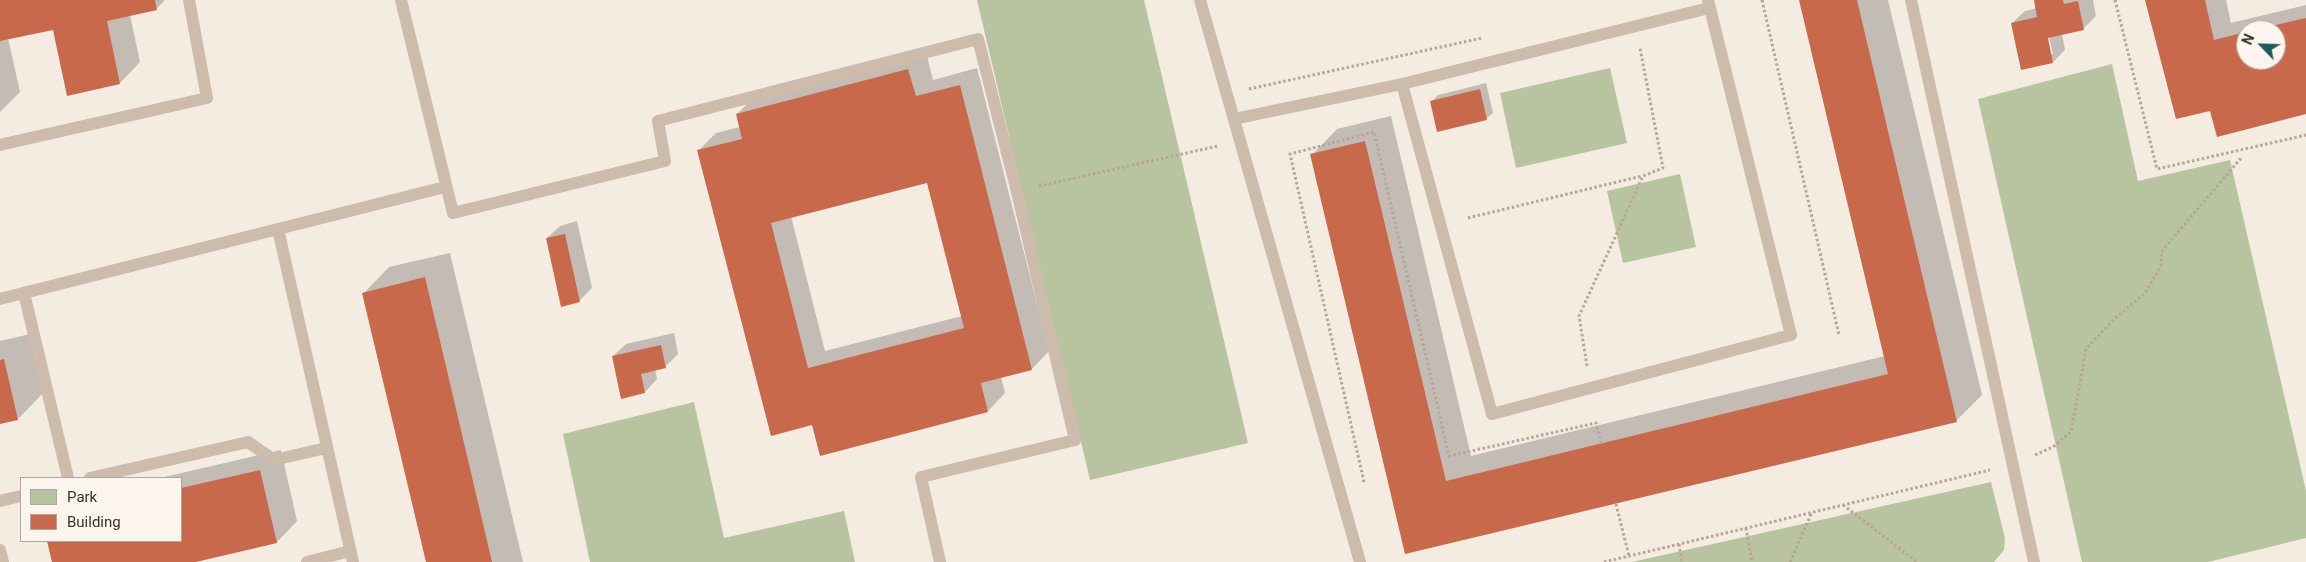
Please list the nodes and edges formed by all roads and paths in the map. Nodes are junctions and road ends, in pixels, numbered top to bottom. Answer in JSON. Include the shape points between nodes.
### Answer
{"nodes":[{"id":1,"x":189,"y":0,"type":"edge"},
{"id":2,"x":401,"y":0,"type":"edge"},
{"id":3,"x":1200,"y":0,"type":"edge"},
{"id":4,"x":1762,"y":0,"type":"edge"},
{"id":5,"x":1911,"y":0,"type":"edge"},
{"id":6,"x":2115,"y":0,"type":"edge"},
{"id":7,"x":1709,"y":4,"type":"edge"},
{"id":8,"x":1636,"y":25,"type":"junction"},
{"id":9,"x":1489,"y":36,"type":"dead end"},
{"id":10,"x":1402,"y":84,"type":"junction"},
{"id":11,"x":1240,"y":91,"type":"dead end"},
{"id":12,"x":1234,"y":119,"type":"junction"},
{"id":13,"x":2306,"y":135,"type":"edge"},
{"id":14,"x":1240,"y":141,"type":"junction"},
{"id":15,"x":0,"y":145,"type":"edge"},
{"id":16,"x":2242,"y":156,"type":"dead end"},
{"id":17,"x":1643,"y":176,"type":"junction"},
{"id":18,"x":445,"y":187,"type":"junction"},
{"id":19,"x":1017,"y":192,"type":"junction"},
{"id":20,"x":1468,"y":218,"type":"dead end"},
{"id":21,"x":278,"y":229,"type":"junction"},
{"id":22,"x":24,"y":293,"type":"junction"},
{"id":23,"x":0,"y":299,"type":"edge"},
{"id":24,"x":1839,"y":335,"type":"dead end"},
{"id":25,"x":1588,"y":372,"type":"dead end"},
{"id":26,"x":1600,"y":444,"type":"dead end"},
{"id":27,"x":326,"y":448,"type":"junction"},
{"id":28,"x":2032,"y":456,"type":"dead end"},
{"id":29,"x":1992,"y":470,"type":"dead end"},
{"id":30,"x":68,"y":477,"type":"edge"},
{"id":31,"x":94,"y":477,"type":"edge"},
{"id":32,"x":1364,"y":484,"type":"dead end"},
{"id":33,"x":20,"y":496,"type":"edge"},
{"id":34,"x":0,"y":502,"type":"edge"},
{"id":35,"x":1616,"y":504,"type":"dead end"},
{"id":36,"x":1843,"y":505,"type":"junction"},
{"id":37,"x":1812,"y":512,"type":"junction"},
{"id":38,"x":1746,"y":528,"type":"junction"},
{"id":39,"x":1679,"y":544,"type":"junction"},
{"id":40,"x":0,"y":550,"type":"edge"},
{"id":41,"x":352,"y":556,"type":"edge"},
{"id":42,"x":1629,"y":556,"type":"junction"},
{"id":43,"x":3,"y":562,"type":"edge"},
{"id":44,"x":307,"y":562,"type":"edge"},
{"id":45,"x":940,"y":562,"type":"edge"},
{"id":46,"x":1360,"y":562,"type":"edge"},
{"id":47,"x":1604,"y":562,"type":"edge"},
{"id":48,"x":1682,"y":562,"type":"edge"},
{"id":49,"x":1752,"y":562,"type":"edge"},
{"id":50,"x":1790,"y":562,"type":"edge"},
{"id":51,"x":1917,"y":562,"type":"edge"},
{"id":52,"x":2034,"y":562,"type":"edge"}],
"edges":[{"from":1,"to":15,"type":"lane","via":[[207,98]]},
{"from":2,"to":18,"type":"lane"},
{"from":3,"to":12,"type":"lane"},
{"from":4,"to":24,"type":"path"},
{"from":5,"to":52,"type":"lane"},
{"from":6,"to":13,"type":"path","via":[[2157,170]]},
{"from":7,"to":8,"type":"lane"},
{"from":7,"to":10,"type":"lane","via":[[1791,335],[1492,414]]},
{"from":8,"to":10,"type":"lane"},
{"from":8,"to":17,"type":"path","via":[[1663,168]]},
{"from":9,"to":11,"type":"path"},
{"from":10,"to":12,"type":"lane"},
{"from":12,"to":14,"type":"lane"},
{"from":14,"to":19,"type":"path"},
{"from":14,"to":46,"type":"lane"},
{"from":16,"to":28,"type":"path","via":[[2161,252],[2161,266],[2145,293],[2086,349],[2071,432],[2053,447]]},
{"from":17,"to":20,"type":"path"},
{"from":17,"to":25,"type":"path","via":[[1579,316]]},
{"from":18,"to":19,"type":"lane","via":[[454,213],[666,161],[658,121],[978,39]]},
{"from":18,"to":21,"type":"lane"},
{"from":19,"to":45,"type":"lane","via":[[1075,440],[921,477]]},
{"from":21,"to":22,"type":"lane"},
{"from":21,"to":27,"type":"lane"},
{"from":22,"to":23,"type":"lane"},
{"from":22,"to":30,"type":"lane"},
{"from":26,"to":32,"type":"path","via":[[1596,424],[1450,456],[1374,132],[1290,154]]},
{"from":27,"to":31,"type":"lane","via":[[274,460],[248,442]]},
{"from":27,"to":41,"type":"lane"},
{"from":29,"to":36,"type":"path"},
{"from":33,"to":34,"type":"lane"},
{"from":35,"to":42,"type":"path"},
{"from":36,"to":37,"type":"path"},
{"from":36,"to":51,"type":"path"},
{"from":37,"to":38,"type":"path"},
{"from":37,"to":50,"type":"path"},
{"from":38,"to":39,"type":"path"},
{"from":38,"to":49,"type":"path"},
{"from":39,"to":42,"type":"path"},
{"from":39,"to":48,"type":"path"},
{"from":40,"to":43,"type":"lane"},
{"from":41,"to":44,"type":"lane"},
{"from":42,"to":47,"type":"path"}]}
